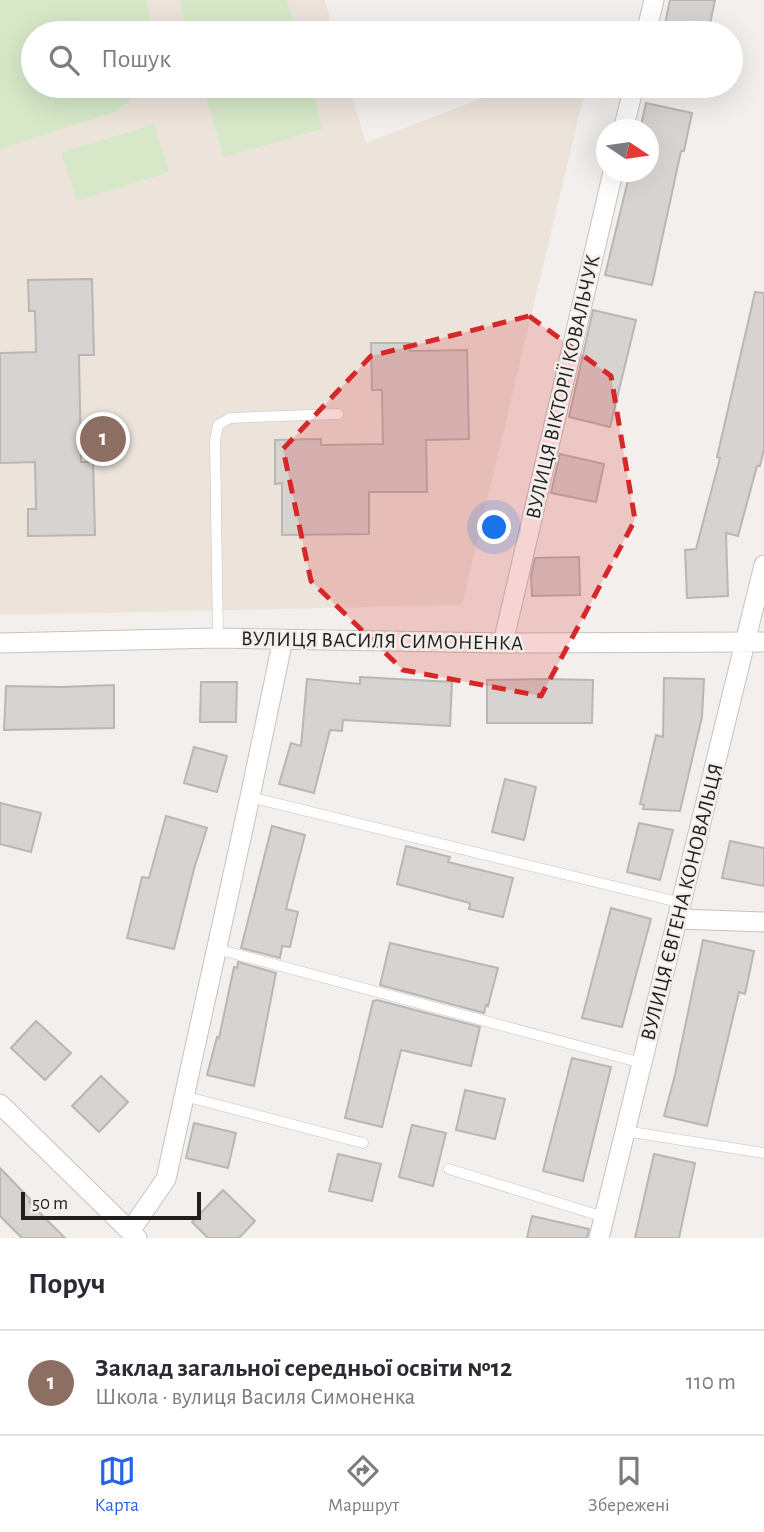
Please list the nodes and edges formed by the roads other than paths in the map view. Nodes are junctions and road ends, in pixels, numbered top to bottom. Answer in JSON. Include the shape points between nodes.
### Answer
{"nodes":[{"id":1,"x":654,"y":0,"type":"edge"},
{"id":2,"x":649,"y":21,"type":"edge"},
{"id":3,"x":631,"y":98,"type":"edge"},
{"id":4,"x":626,"y":119,"type":"edge"},
{"id":5,"x":612,"y":182,"type":"edge"},
{"id":6,"x":338,"y":414,"type":"dead end"},
{"id":7,"x":764,"y":565,"type":"edge"},
{"id":8,"x":218,"y":638,"type":"junction"},
{"id":9,"x":282,"y":639,"type":"junction"},
{"id":10,"x":0,"y":643,"type":"edge"},
{"id":11,"x":503,"y":643,"type":"junction"},
{"id":12,"x":755,"y":643,"type":"edge"},
{"id":13,"x":250,"y":797,"type":"junction"},
{"id":14,"x":680,"y":911,"type":"junction"},
{"id":15,"x":764,"y":922,"type":"edge"},
{"id":16,"x":217,"y":949,"type":"junction"},
{"id":17,"x":642,"y":1063,"type":"junction"},
{"id":18,"x":184,"y":1096,"type":"junction"},
{"id":19,"x":0,"y":1104,"type":"edge"},
{"id":20,"x":625,"y":1131,"type":"junction"},
{"id":21,"x":363,"y":1143,"type":"dead end"},
{"id":22,"x":764,"y":1153,"type":"edge"},
{"id":23,"x":449,"y":1169,"type":"dead end"},
{"id":24,"x":604,"y":1217,"type":"junction"},
{"id":25,"x":133,"y":1235,"type":"edge"},
{"id":26,"x":599,"y":1238,"type":"edge"}],
"edges":[{"from":1,"to":2,"type":"street"},
{"from":3,"to":4,"type":"street"},
{"from":5,"to":11,"type":"street","name":"ВУЛИЦЯ ВІКТОРІЇ КОВАЛЬЧУК"},
{"from":6,"to":8,"type":"lane","via":[[230,418],[218,425]]},
{"from":7,"to":12,"type":"street","name":"ВУЛИЦЯ ЄВГЕНА КОНОВАЛЬЦЯ"},
{"from":8,"to":9,"type":"street","name":"ВУЛИЦЯ ВАСИЛЯ СИМОНЕНКА"},
{"from":8,"to":10,"type":"street","name":"ВУЛИЦЯ ВАСИЛЯ СИМОНЕНКА"},
{"from":9,"to":11,"type":"street","name":"ВУЛИЦЯ ВАСИЛЯ СИМОНЕНКА"},
{"from":9,"to":13,"type":"street"},
{"from":11,"to":12,"type":"street","name":"ВУЛИЦЯ ВАСИЛЯ СИМОНЕНКА"},
{"from":12,"to":14,"type":"street","name":"ВУЛИЦЯ ЄВГЕНА КОНОВАЛЬЦЯ"},
{"from":13,"to":14,"type":"lane"},
{"from":13,"to":16,"type":"street"},
{"from":14,"to":15,"type":"street"},
{"from":14,"to":17,"type":"street","name":"ВУЛИЦЯ ЄВГЕНА КОНОВАЛЬЦЯ"},
{"from":16,"to":17,"type":"lane"},
{"from":16,"to":18,"type":"street"},
{"from":17,"to":20,"type":"street","name":"ВУЛИЦЯ ЄВГЕНА КОНОВАЛЬЦЯ"},
{"from":18,"to":21,"type":"lane"},
{"from":18,"to":25,"type":"street","via":[[166,1179]]},
{"from":19,"to":25,"type":"street"},
{"from":20,"to":22,"type":"lane"},
{"from":20,"to":24,"type":"street","name":"ВУЛИЦЯ ЄВГЕНА КОНОВАЛЬЦЯ"},
{"from":23,"to":24,"type":"lane"},
{"from":24,"to":26,"type":"street","name":"ВУЛИЦЯ ЄВГЕНА КОНОВАЛЬЦЯ"}]}
